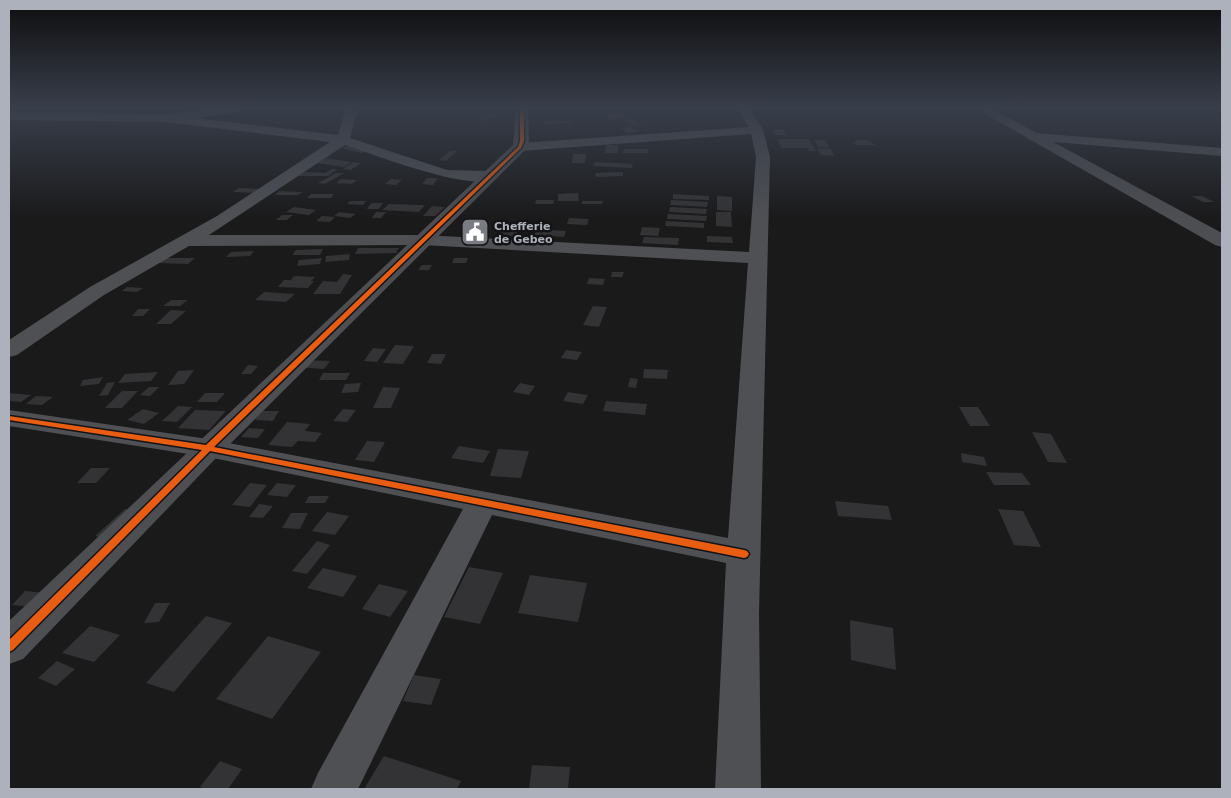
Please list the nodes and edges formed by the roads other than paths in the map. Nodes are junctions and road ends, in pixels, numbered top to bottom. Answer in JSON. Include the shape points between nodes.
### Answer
{"nodes":[{"id":1,"x":335,"y":145,"type":"edge"},
{"id":2,"x":359,"y":145,"type":"edge"},
{"id":3,"x":534,"y":145,"type":"edge"},
{"id":4,"x":759,"y":145,"type":"edge"},
{"id":5,"x":1049,"y":145,"type":"edge"},
{"id":6,"x":1137,"y":145,"type":"edge"},
{"id":7,"x":520,"y":147,"type":"joint"},
{"id":8,"x":1222,"y":152,"type":"edge"},
{"id":9,"x":489,"y":176,"type":"junction"},
{"id":10,"x":422,"y":240,"type":"junction"},
{"id":11,"x":188,"y":241,"type":"junction"},
{"id":12,"x":1222,"y":241,"type":"edge"},
{"id":13,"x":758,"y":258,"type":"junction"},
{"id":14,"x":9,"y":350,"type":"edge"},
{"id":15,"x":9,"y":418,"type":"edge"},
{"id":16,"x":208,"y":448,"type":"junction"},
{"id":17,"x":482,"y":502,"type":"junction"},
{"id":18,"x":744,"y":554,"type":"junction"},
{"id":19,"x":9,"y":647,"type":"edge"},
{"id":20,"x":334,"y":789,"type":"edge"},
{"id":21,"x":738,"y":789,"type":"edge"}],
"edges":[{"from":1,"to":11,"type":"street"},
{"from":2,"to":9,"type":"street","via":[[446,174]]},
{"from":3,"to":7,"type":"street"},
{"from":4,"to":13,"type":"street","via":[[763,157]]},
{"from":5,"to":12,"type":"street"},
{"from":6,"to":8,"type":"street"},
{"from":7,"to":9,"type":"street"},
{"from":9,"to":10,"type":"street"},
{"from":10,"to":11,"type":"street"},
{"from":10,"to":13,"type":"street"},
{"from":10,"to":16,"type":"street"},
{"from":11,"to":14,"type":"street","via":[[110,284]]},
{"from":13,"to":18,"type":"street"},
{"from":15,"to":16,"type":"street"},
{"from":16,"to":17,"type":"street"},
{"from":16,"to":19,"type":"street"},
{"from":17,"to":18,"type":"street"},
{"from":17,"to":20,"type":"street"},
{"from":18,"to":21,"type":"street"}]}
